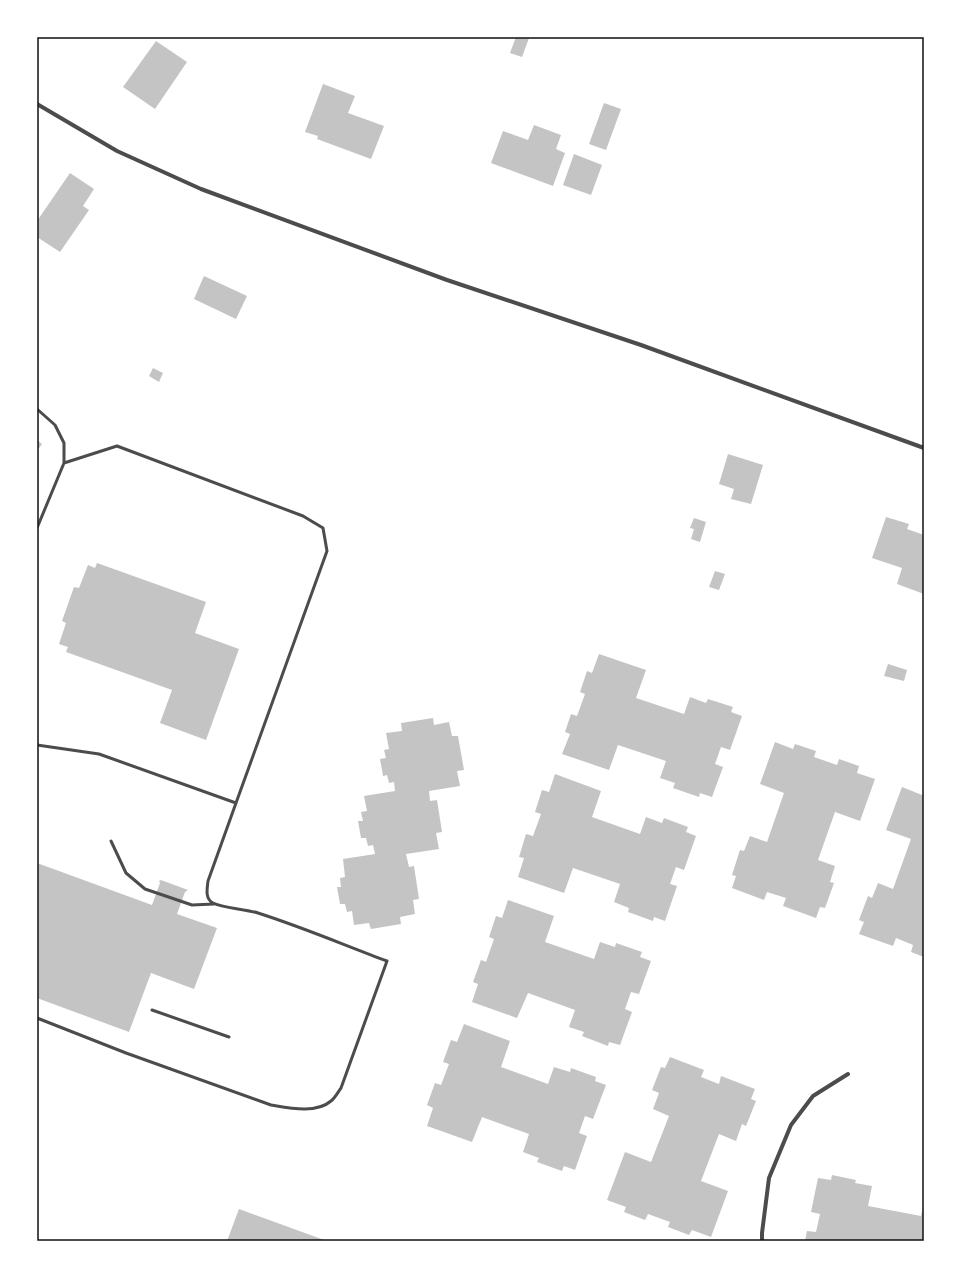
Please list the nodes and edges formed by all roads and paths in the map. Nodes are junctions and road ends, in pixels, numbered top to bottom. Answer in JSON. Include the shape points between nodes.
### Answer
{"nodes":[{"id":1,"x":37,"y":104,"type":"edge"},
{"id":2,"x":37,"y":409,"type":"edge"},
{"id":3,"x":924,"y":448,"type":"edge"},
{"id":4,"x":64,"y":463,"type":"junction"},
{"id":5,"x":37,"y":528,"type":"edge"},
{"id":6,"x":37,"y":745,"type":"edge"},
{"id":7,"x":236,"y":803,"type":"junction"},
{"id":8,"x":111,"y":841,"type":"dead end"},
{"id":9,"x":214,"y":904,"type":"junction"},
{"id":10,"x":152,"y":1010,"type":"dead end"},
{"id":11,"x":37,"y":1018,"type":"edge"},
{"id":12,"x":229,"y":1037,"type":"dead end"},
{"id":13,"x":848,"y":1074,"type":"dead end"},
{"id":14,"x":762,"y":1241,"type":"edge"}],
"edges":[{"from":1,"to":3,"type":"street","via":[[117,151],[201,188],[446,280],[641,345]]},
{"from":2,"to":4,"type":"lane","via":[[55,425],[64,443]]},
{"from":4,"to":5,"type":"lane"},
{"from":4,"to":7,"type":"lane","via":[[117,446],[303,516],[323,528],[327,551]]},
{"from":6,"to":7,"type":"lane","via":[[99,754]]},
{"from":7,"to":9,"type":"lane","via":[[208,881],[209,900]]},
{"from":8,"to":9,"type":"lane","via":[[126,874],[145,889],[192,905]]},
{"from":9,"to":11,"type":"lane","via":[[250,910],[387,961],[349,1068],[341,1088],[331,1101],[308,1109],[272,1105]]},
{"from":10,"to":12,"type":"lane"},
{"from":13,"to":14,"type":"street","via":[[813,1096],[791,1125],[769,1178]]}]}
